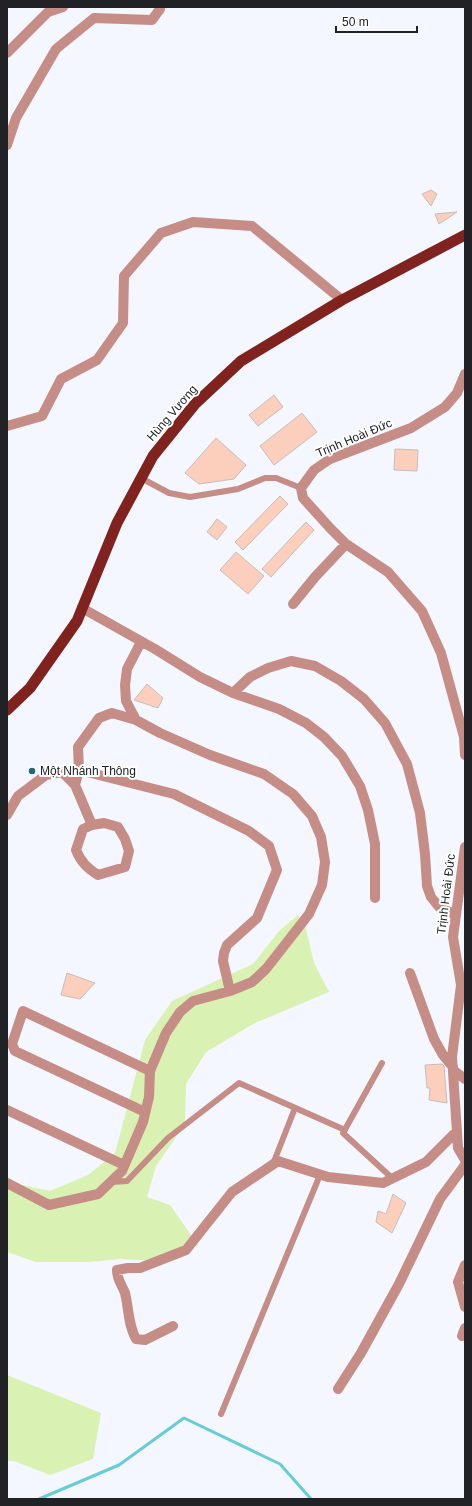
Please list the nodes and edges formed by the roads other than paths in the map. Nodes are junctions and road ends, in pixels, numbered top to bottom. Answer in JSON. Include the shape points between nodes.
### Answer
{"nodes":[{"id":1,"x":63,"y":7,"type":"edge"},
{"id":2,"x":159,"y":7,"type":"edge"},
{"id":3,"x":7,"y":53,"type":"edge"},
{"id":4,"x":7,"y":144,"type":"edge"},
{"id":5,"x":465,"y":236,"type":"edge"},
{"id":6,"x":342,"y":300,"type":"junction"},
{"id":7,"x":465,"y":374,"type":"edge"},
{"id":8,"x":7,"y":426,"type":"edge"},
{"id":9,"x":141,"y":478,"type":"junction"},
{"id":10,"x":301,"y":488,"type":"junction"},
{"id":11,"x":346,"y":544,"type":"junction"},
{"id":12,"x":293,"y":604,"type":"dead end"},
{"id":13,"x":82,"y":608,"type":"junction"},
{"id":14,"x":141,"y":642,"type":"junction"},
{"id":15,"x":233,"y":693,"type":"junction"},
{"id":16,"x":7,"y":710,"type":"edge"},
{"id":17,"x":136,"y":720,"type":"junction"},
{"id":18,"x":465,"y":755,"type":"edge"},
{"id":19,"x":79,"y":770,"type":"junction"},
{"id":20,"x":75,"y":785,"type":"junction"},
{"id":21,"x":7,"y":815,"type":"edge"},
{"id":22,"x":92,"y":824,"type":"junction"},
{"id":23,"x":465,"y":847,"type":"edge"},
{"id":24,"x":465,"y":851,"type":"edge"},
{"id":25,"x":375,"y":898,"type":"dead end"},
{"id":26,"x":456,"y":915,"type":"junction"},
{"id":27,"x":410,"y":973,"type":"dead end"},
{"id":28,"x":463,"y":988,"type":"edge"},
{"id":29,"x":230,"y":991,"type":"junction"},
{"id":30,"x":382,"y":1063,"type":"dead end"},
{"id":31,"x":453,"y":1068,"type":"junction"},
{"id":32,"x":150,"y":1071,"type":"junction"},
{"id":33,"x":465,"y":1080,"type":"edge"},
{"id":34,"x":295,"y":1108,"type":"junction"},
{"id":35,"x":7,"y":1110,"type":"edge"},
{"id":36,"x":145,"y":1112,"type":"junction"},
{"id":37,"x":345,"y":1130,"type":"junction"},
{"id":38,"x":457,"y":1131,"type":"junction"},
{"id":39,"x":465,"y":1160,"type":"edge"},
{"id":40,"x":273,"y":1164,"type":"junction"},
{"id":41,"x":124,"y":1165,"type":"junction"},
{"id":42,"x":465,"y":1165,"type":"edge"},
{"id":43,"x":320,"y":1174,"type":"junction"},
{"id":44,"x":392,"y":1178,"type":"junction"},
{"id":45,"x":110,"y":1182,"type":"junction"},
{"id":46,"x":7,"y":1183,"type":"edge"},
{"id":47,"x":465,"y":1265,"type":"edge"},
{"id":48,"x":465,"y":1308,"type":"edge"},
{"id":49,"x":173,"y":1326,"type":"dead end"},
{"id":50,"x":338,"y":1389,"type":"dead end"},
{"id":51,"x":221,"y":1414,"type":"dead end"}],
"edges":[{"from":1,"to":3,"type":"street","via":[[48,12]]},
{"from":2,"to":4,"type":"street","via":[[152,20],[94,18],[56,49],[16,118]]},
{"from":5,"to":6,"type":"highway","name":"Hùng Vương"},
{"from":6,"to":8,"type":"street","via":[[252,226],[193,222],[161,233],[124,276],[124,323],[97,360],[61,379],[42,416]]},
{"from":6,"to":9,"type":"highway","name":"Hùng Vương","via":[[240,361],[194,404],[153,456]]},
{"from":7,"to":10,"type":"street","name":"Trịnh Hoài Đức","via":[[457,393],[445,407],[411,428],[330,459],[314,470]]},
{"from":9,"to":10,"type":"lane","via":[[169,493],[190,497],[238,489],[265,478],[276,478]]},
{"from":9,"to":13,"type":"highway","name":"Hùng Vương","via":[[117,523]]},
{"from":10,"to":11,"type":"street","via":[[303,498]]},
{"from":11,"to":12,"type":"street"},
{"from":11,"to":18,"type":"street","via":[[388,572],[422,611],[441,653],[464,737]]},
{"from":13,"to":14,"type":"street"},
{"from":13,"to":16,"type":"highway","name":"Hùng Vương","via":[[77,621],[30,688]]},
{"from":14,"to":15,"type":"street","via":[[200,678]]},
{"from":14,"to":17,"type":"street","via":[[127,669],[125,685],[126,701]]},
{"from":15,"to":25,"type":"street","via":[[279,709],[306,723],[342,756],[360,786],[368,810],[375,844]]},
{"from":15,"to":26,"type":"street","via":[[250,677],[291,660],[315,666],[341,681],[364,699],[385,723],[407,764],[420,813],[427,886],[431,897],[439,907]]},
{"from":17,"to":19,"type":"street","via":[[112,713],[99,718],[78,747]]},
{"from":17,"to":29,"type":"street","via":[[210,755],[264,774],[293,794],[312,816],[321,837],[325,862],[322,885],[309,914],[266,969],[252,982]]},
{"from":19,"to":20,"type":"street"},
{"from":19,"to":29,"type":"street","via":[[174,794],[249,831],[269,846],[277,870],[257,918],[227,945],[224,953],[223,962]]},
{"from":20,"to":21,"type":"street","via":[[62,772],[46,775],[18,796]]},
{"from":20,"to":22,"type":"street"},
{"from":22,"to":22,"type":"street","via":[[104,823],[118,827],[129,851],[125,867],[98,875],[87,868],[80,859],[76,850],[83,829]]},
{"from":23,"to":24,"type":"street","name":"Trịnh Hoài Đức"},
{"from":24,"to":26,"type":"street","name":"Trịnh Hoài Đức"},
{"from":26,"to":28,"type":"street","name":"Trịnh Hoài Đức","via":[[453,937]]},
{"from":27,"to":31,"type":"street","via":[[434,1039],[442,1056]]},
{"from":28,"to":31,"type":"street","name":"Trịnh Hoài Đức","via":[[452,1057]]},
{"from":29,"to":32,"type":"street","via":[[193,1001],[180,1012],[166,1033]]},
{"from":30,"to":37,"type":"lane"},
{"from":31,"to":33,"type":"street"},
{"from":31,"to":38,"type":"street","name":"Trịnh Hoài Đức"},
{"from":32,"to":36,"type":"street"},
{"from":32,"to":36,"type":"street","via":[[23,1011],[12,1044],[15,1051]]},
{"from":34,"to":37,"type":"lane"},
{"from":34,"to":40,"type":"lane"},
{"from":34,"to":45,"type":"lane","via":[[239,1083],[168,1138],[127,1181]]},
{"from":35,"to":41,"type":"street"},
{"from":36,"to":41,"type":"street"},
{"from":37,"to":44,"type":"lane","via":[[343,1133]]},
{"from":38,"to":39,"type":"street","name":"Trịnh Hoài Đức","via":[[458,1148]]},
{"from":38,"to":44,"type":"street","via":[[426,1162]]},
{"from":40,"to":43,"type":"street","via":[[278,1161]]},
{"from":40,"to":49,"type":"street","via":[[232,1192],[186,1250],[140,1268],[117,1270],[136,1339],[145,1340]]},
{"from":41,"to":45,"type":"street","via":[[122,1171]]},
{"from":42,"to":50,"type":"street","via":[[440,1199],[399,1284]]},
{"from":43,"to":44,"type":"street","via":[[383,1183]]},
{"from":43,"to":51,"type":"lane"},
{"from":45,"to":46,"type":"street","via":[[98,1194],[49,1205]]},
{"from":47,"to":48,"type":"street","via":[[458,1282]]}]}
